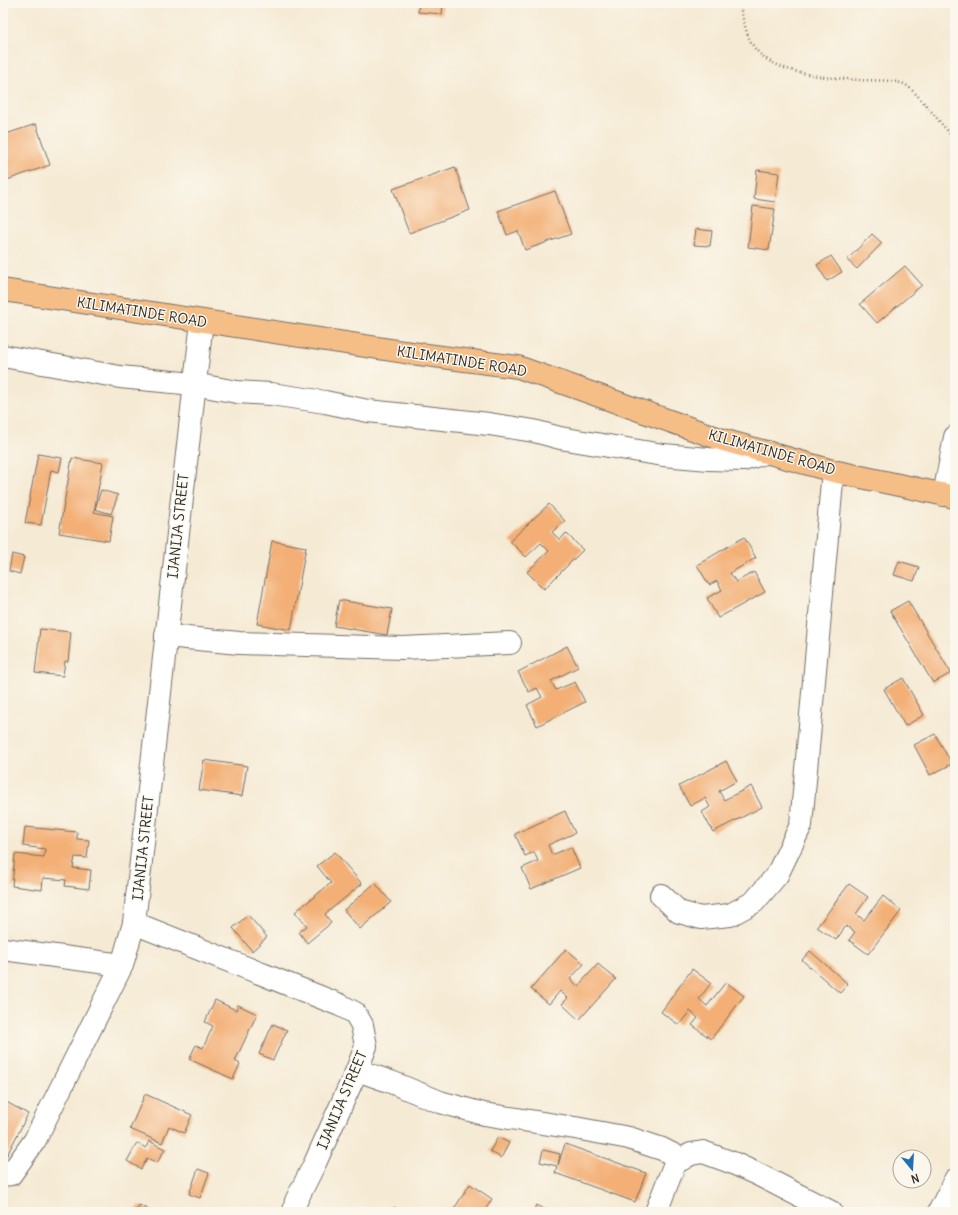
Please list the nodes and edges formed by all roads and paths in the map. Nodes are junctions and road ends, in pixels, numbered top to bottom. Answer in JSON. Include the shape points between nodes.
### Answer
{"nodes":[{"id":1,"x":739,"y":3,"type":"edge"},
{"id":2,"x":955,"y":140,"type":"edge"},
{"id":3,"x":3,"y":290,"type":"edge"},
{"id":4,"x":202,"y":321,"type":"junction"},
{"id":5,"x":3,"y":356,"type":"edge"},
{"id":6,"x":194,"y":384,"type":"junction"},
{"id":7,"x":955,"y":436,"type":"edge"},
{"id":8,"x":767,"y":452,"type":"junction"},
{"id":9,"x":833,"y":470,"type":"junction"},
{"id":10,"x":950,"y":496,"type":"edge"},
{"id":11,"x":166,"y":636,"type":"junction"},
{"id":12,"x":510,"y":643,"type":"dead end"},
{"id":13,"x":661,"y":895,"type":"dead end"},
{"id":14,"x":134,"y":923,"type":"junction"},
{"id":15,"x":3,"y":949,"type":"edge"},
{"id":16,"x":122,"y":965,"type":"junction"},
{"id":17,"x":357,"y":1070,"type":"junction"},
{"id":18,"x":682,"y":1159,"type":"junction"},
{"id":19,"x":6,"y":1180,"type":"edge"},
{"id":20,"x":955,"y":1180,"type":"edge"},
{"id":21,"x":294,"y":1212,"type":"edge"},
{"id":22,"x":656,"y":1212,"type":"edge"},
{"id":23,"x":831,"y":1212,"type":"edge"},
{"id":24,"x":938,"y":1212,"type":"edge"}],
"edges":[{"from":1,"to":2,"type":"path","via":[[752,44],[768,60],[788,70],[836,79],[904,84],[915,92]]},
{"from":3,"to":4,"type":"main road","name":"KILIMATINDE ROAD"},
{"from":4,"to":6,"type":"street","name":"IJANIJA STREET"},
{"from":4,"to":8,"type":"main road","name":"KILIMATINDE ROAD","via":[[518,368],[722,440]]},
{"from":5,"to":6,"type":"street","via":[[120,377]]},
{"from":6,"to":8,"type":"street","via":[[368,410],[489,424],[663,455],[743,460]]},
{"from":6,"to":11,"type":"street","name":"IJANIJA STREET"},
{"from":7,"to":10,"type":"street"},
{"from":8,"to":9,"type":"main road","name":"KILIMATINDE ROAD"},
{"from":9,"to":10,"type":"main road","name":"KILIMATINDE ROAD"},
{"from":9,"to":13,"type":"street","via":[[801,825],[777,874],[754,902],[730,914],[701,918],[679,912]]},
{"from":11,"to":12,"type":"street","via":[[239,643],[403,648]]},
{"from":11,"to":14,"type":"street","name":"IJANIJA STREET"},
{"from":14,"to":16,"type":"street"},
{"from":14,"to":17,"type":"street","name":"IJANIJA STREET","via":[[355,1013],[362,1026],[366,1046]]},
{"from":15,"to":16,"type":"street"},
{"from":16,"to":19,"type":"street","via":[[36,1140]]},
{"from":17,"to":18,"type":"street","via":[[440,1102],[484,1114],[629,1138]]},
{"from":17,"to":21,"type":"street","name":"IJANIJA STREET","via":[[316,1163],[296,1201]]},
{"from":18,"to":22,"type":"street","via":[[675,1164]]},
{"from":18,"to":23,"type":"street","via":[[703,1152],[715,1156],[759,1174]]},
{"from":20,"to":24,"type":"street"}]}
